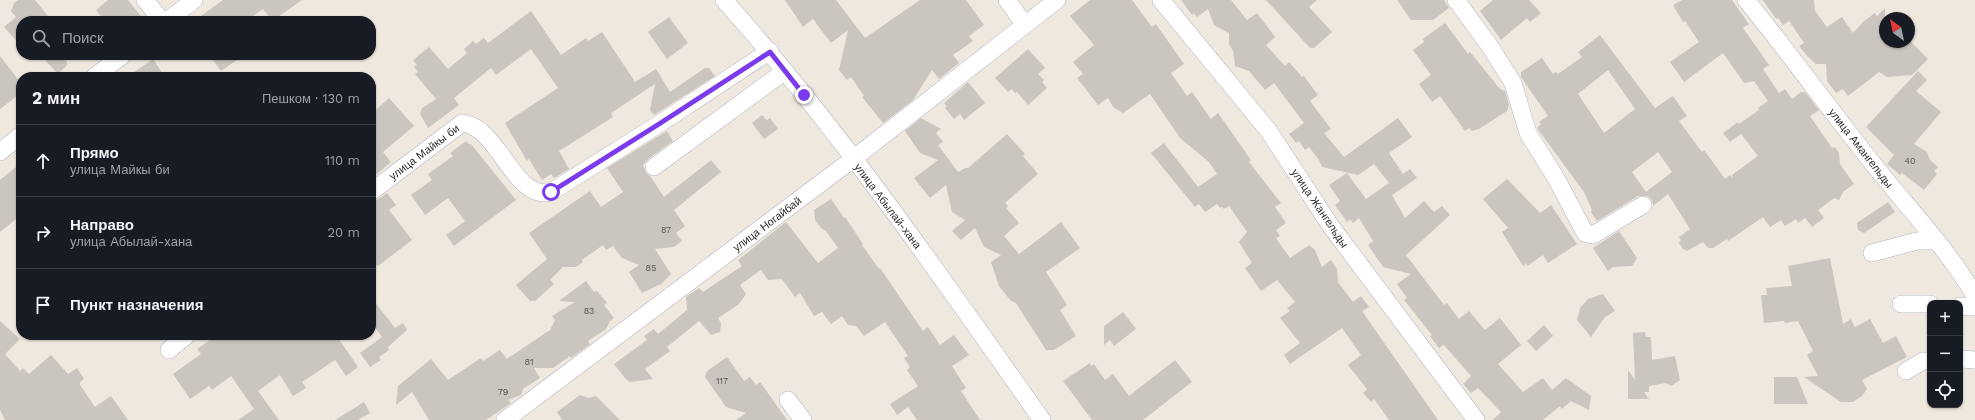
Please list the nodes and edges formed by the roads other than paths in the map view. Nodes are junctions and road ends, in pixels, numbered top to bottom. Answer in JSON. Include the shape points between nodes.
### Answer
{"nodes":[{"id":1,"x":145,"y":0,"type":"edge"},
{"id":2,"x":194,"y":0,"type":"edge"},
{"id":3,"x":724,"y":0,"type":"edge"},
{"id":4,"x":1007,"y":0,"type":"edge"},
{"id":5,"x":1057,"y":0,"type":"edge"},
{"id":6,"x":1161,"y":0,"type":"edge"},
{"id":7,"x":1456,"y":0,"type":"edge"},
{"id":8,"x":1746,"y":0,"type":"edge"},
{"id":9,"x":158,"y":16,"type":"edge"},
{"id":10,"x":173,"y":16,"type":"edge"},
{"id":11,"x":1026,"y":25,"type":"junction"},
{"id":12,"x":770,"y":52,"type":"junction"},
{"id":13,"x":116,"y":60,"type":"edge"},
{"id":14,"x":785,"y":71,"type":"junction"},
{"id":15,"x":101,"y":72,"type":"edge"},
{"id":16,"x":16,"y":139,"type":"edge"},
{"id":17,"x":0,"y":152,"type":"edge"},
{"id":18,"x":853,"y":159,"type":"junction"},
{"id":19,"x":654,"y":166,"type":"dead end"},
{"id":20,"x":376,"y":188,"type":"edge"},
{"id":21,"x":1643,"y":205,"type":"dead end"},
{"id":22,"x":1937,"y":241,"type":"junction"},
{"id":23,"x":1872,"y":254,"type":"dead end"},
{"id":24,"x":1975,"y":296,"type":"edge"},
{"id":25,"x":1901,"y":304,"type":"dead end"},
{"id":26,"x":1927,"y":304,"type":"edge"},
{"id":27,"x":1963,"y":306,"type":"edge"},
{"id":28,"x":1975,"y":307,"type":"edge"},
{"id":29,"x":181,"y":340,"type":"edge"},
{"id":30,"x":169,"y":350,"type":"dead end"},
{"id":31,"x":1963,"y":359,"type":"edge"},
{"id":32,"x":1975,"y":360,"type":"edge"},
{"id":33,"x":1927,"y":361,"type":"edge"},
{"id":34,"x":1906,"y":371,"type":"dead end"},
{"id":35,"x":788,"y":400,"type":"dead end"},
{"id":36,"x":505,"y":420,"type":"edge"},
{"id":37,"x":803,"y":420,"type":"edge"},
{"id":38,"x":1042,"y":420,"type":"edge"},
{"id":39,"x":1476,"y":420,"type":"edge"}],
"edges":[{"from":1,"to":9,"type":"street"},
{"from":2,"to":10,"type":"street"},
{"from":3,"to":12,"type":"street","name":"улица Абылай-хана"},
{"from":4,"to":11,"type":"street"},
{"from":5,"to":11,"type":"street","name":"улица Ногайбай"},
{"from":6,"to":39,"type":"street","name":"улица Жангельды","via":[[1268,130],[1330,225]]},
{"from":7,"to":21,"type":"street","via":[[1513,82],[1528,133],[1556,178],[1585,233],[1593,235]]},
{"from":8,"to":22,"type":"street","name":"улица Амангельды","via":[[1883,177]]},
{"from":11,"to":18,"type":"street","name":"улица Ногайбай"},
{"from":12,"to":14,"type":"street","name":"улица Абылай-хана"},
{"from":12,"to":20,"type":"street","name":"улица Майкы би","via":[[551,192],[544,194],[536,191],[520,180],[478,128],[462,123]]},
{"from":13,"to":15,"type":"street"},
{"from":14,"to":18,"type":"street","name":"улица Абылай-хана"},
{"from":14,"to":19,"type":"street"},
{"from":16,"to":17,"type":"street"},
{"from":18,"to":36,"type":"street","name":"улица Ногайбай"},
{"from":18,"to":38,"type":"street","name":"улица Абылай-хана"},
{"from":22,"to":23,"type":"street","via":[[1917,241]]},
{"from":22,"to":24,"type":"street","name":"улица Амангельды"},
{"from":25,"to":26,"type":"street"},
{"from":27,"to":28,"type":"street"},
{"from":29,"to":30,"type":"street"},
{"from":31,"to":32,"type":"street"},
{"from":33,"to":34,"type":"street"},
{"from":35,"to":37,"type":"street"}]}
